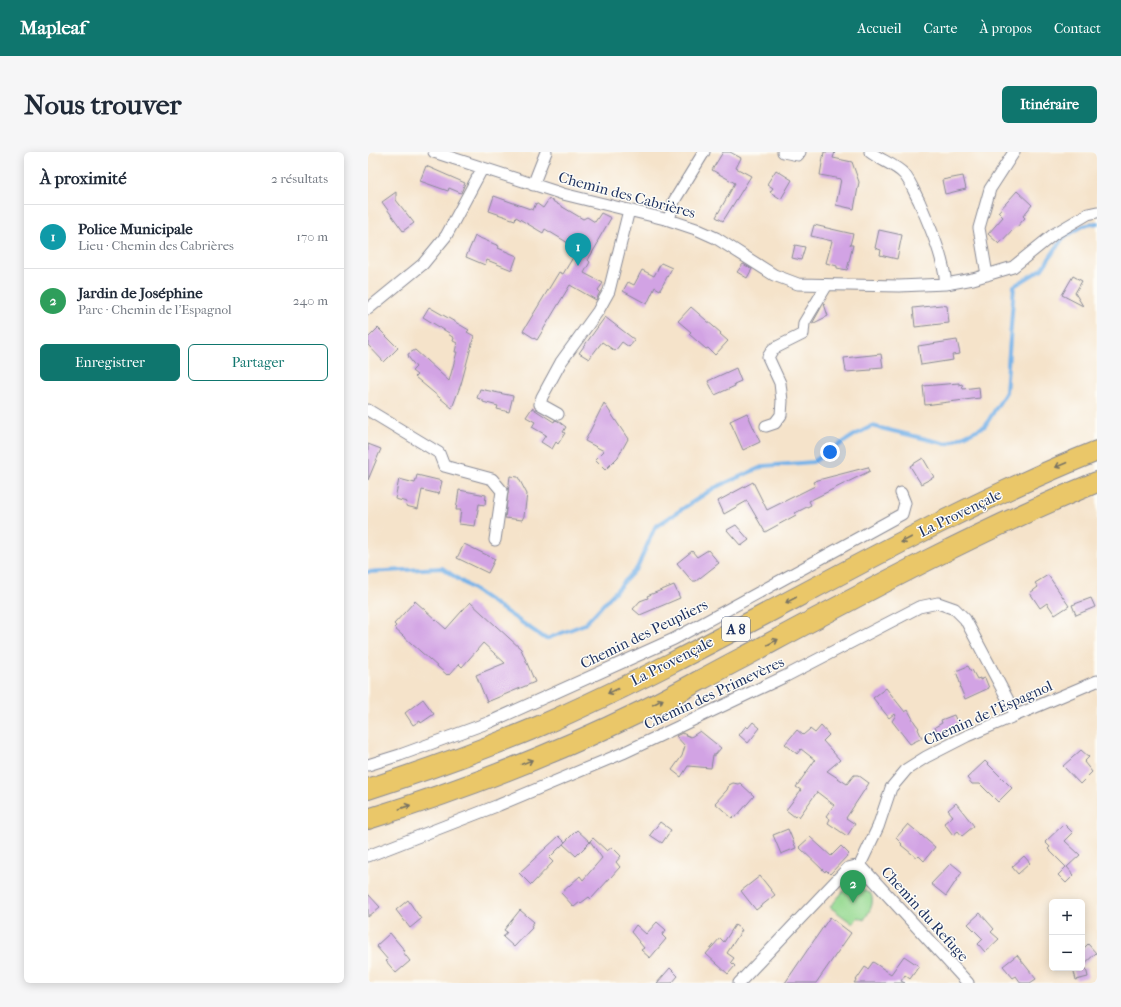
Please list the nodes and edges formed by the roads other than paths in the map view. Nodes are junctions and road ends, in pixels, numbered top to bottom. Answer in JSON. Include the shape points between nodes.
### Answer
{"nodes":[{"id":1,"x":434,"y":152,"type":"edge"},
{"id":2,"x":546,"y":152,"type":"edge"},
{"id":3,"x":704,"y":152,"type":"edge"},
{"id":4,"x":783,"y":152,"type":"edge"},
{"id":5,"x":800,"y":152,"type":"edge"},
{"id":6,"x":870,"y":152,"type":"edge"},
{"id":7,"x":1014,"y":152,"type":"edge"},
{"id":8,"x":482,"y":168,"type":"junction"},
{"id":9,"x":532,"y":185,"type":"junction"},
{"id":10,"x":629,"y":210,"type":"junction"},
{"id":11,"x":1097,"y":212,"type":"edge"},
{"id":12,"x":669,"y":220,"type":"junction"},
{"id":13,"x":987,"y":275,"type":"junction"},
{"id":14,"x":946,"y":284,"type":"junction"},
{"id":15,"x":827,"y":285,"type":"junction"},
{"id":16,"x":368,"y":309,"type":"edge"},
{"id":17,"x":368,"y":410,"type":"edge"},
{"id":18,"x":558,"y":414,"type":"dead end"},
{"id":19,"x":766,"y":426,"type":"dead end"},
{"id":20,"x":1097,"y":451,"type":"edge"},
{"id":21,"x":1097,"y":482,"type":"edge"},
{"id":22,"x":901,"y":493,"type":"dead end"},
{"id":23,"x":495,"y":540,"type":"dead end"},
{"id":24,"x":1097,"y":681,"type":"edge"},
{"id":25,"x":1016,"y":715,"type":"junction"},
{"id":26,"x":368,"y":765,"type":"edge"},
{"id":27,"x":368,"y":789,"type":"edge"},
{"id":28,"x":368,"y":819,"type":"edge"},
{"id":29,"x":368,"y":856,"type":"edge"},
{"id":30,"x":860,"y":865,"type":"junction"},
{"id":31,"x":739,"y":983,"type":"edge"},
{"id":32,"x":968,"y":983,"type":"edge"}],
"edges":[{"from":1,"to":8,"type":"street","name":"Chemin des Cabrières"},
{"from":2,"to":9,"type":"street"},
{"from":3,"to":12,"type":"street","via":[[674,200]]},
{"from":4,"to":5,"type":"street","via":[[798,156]]},
{"from":6,"to":14,"type":"street","via":[[903,172],[909,180],[940,256]]},
{"from":7,"to":13,"type":"street","via":[[990,189],[979,228]]},
{"from":8,"to":9,"type":"street","name":"Chemin des Cabrières"},
{"from":8,"to":16,"type":"street","via":[[446,236],[423,264]]},
{"from":9,"to":10,"type":"street","name":"Chemin des Cabrières"},
{"from":10,"to":12,"type":"street","name":"Chemin des Cabrières"},
{"from":10,"to":18,"type":"street","via":[[609,291],[598,311],[561,362],[542,398],[540,404]]},
{"from":11,"to":13,"type":"street","name":"Chemin des Cabrières","via":[[1088,214],[1054,234],[1013,267]]},
{"from":12,"to":15,"type":"street","name":"Chemin des Cabrières","via":[[696,228],[716,238],[774,275],[798,284]]},
{"from":13,"to":14,"type":"street","name":"Chemin des Cabrières"},
{"from":14,"to":15,"type":"street","name":"Chemin des Cabrières"},
{"from":15,"to":19,"type":"street","via":[[804,323],[803,334],[773,349],[768,357],[780,383],[782,401],[781,415],[775,423]]},
{"from":17,"to":23,"type":"street","via":[[439,453],[444,466],[492,479],[502,491]]},
{"from":20,"to":27,"type":"highway","name":"La Provençale","number":"A 8","one_way":true,"via":[[995,495],[632,682],[542,724],[448,762]]},
{"from":28,"to":21,"type":"highway","name":"La Provençale","number":"A 8","one_way":true,"via":[[464,787],[554,751],[643,710],[935,557],[1012,519]]},
{"from":22,"to":26,"type":"street","name":"Chemin des Peupliers","via":[[905,503],[902,514],[674,639],[490,722]]},
{"from":24,"to":25,"type":"street","name":"Chemin de l'Espagnol"},
{"from":25,"to":29,"type":"street","name":"Chemin des Primevères","via":[[965,620],[955,609],[938,603],[919,607],[786,676],[623,753],[499,806]]},
{"from":25,"to":30,"type":"street","name":"Chemin de l'Espagnol","via":[[967,736],[907,769],[892,788],[878,827]]},
{"from":30,"to":31,"type":"street","via":[[848,868]]},
{"from":30,"to":32,"type":"street","name":"Chemin du Refuge"}]}
